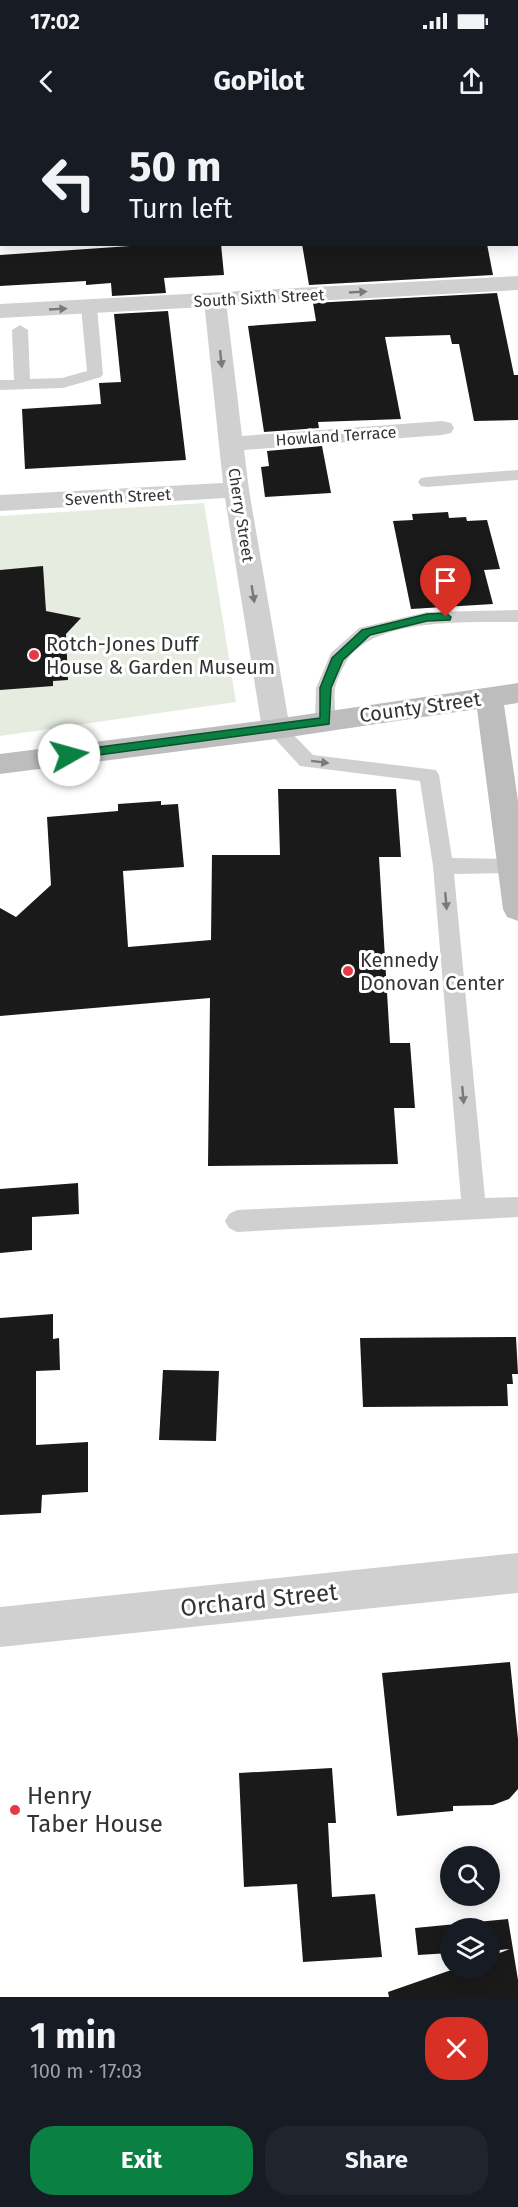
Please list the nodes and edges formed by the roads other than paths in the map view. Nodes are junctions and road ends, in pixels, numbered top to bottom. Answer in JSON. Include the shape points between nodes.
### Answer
{"nodes":[{"id":1,"x":518,"y":283,"type":"edge"},
{"id":2,"x":215,"y":301,"type":"junction"},
{"id":3,"x":89,"y":307,"type":"junction"},
{"id":4,"x":0,"y":312,"type":"edge"},
{"id":5,"x":20,"y":330,"type":"dead end"},
{"id":6,"x":22,"y":384,"type":"junction"},
{"id":7,"x":0,"y":385,"type":"edge"},
{"id":8,"x":442,"y":428,"type":"dead end"},
{"id":9,"x":230,"y":444,"type":"junction"},
{"id":10,"x":518,"y":475,"type":"edge"},
{"id":11,"x":427,"y":482,"type":"dead end"},
{"id":12,"x":236,"y":490,"type":"junction"},
{"id":13,"x":0,"y":503,"type":"edge"},
{"id":14,"x":518,"y":616,"type":"edge"},
{"id":15,"x":518,"y":693,"type":"edge"},
{"id":16,"x":489,"y":697,"type":"junction"},
{"id":17,"x":325,"y":721,"type":"junction"},
{"id":18,"x":276,"y":729,"type":"junction"},
{"id":19,"x":0,"y":764,"type":"edge"},
{"id":20,"x":513,"y":826,"type":"edge"},
{"id":21,"x":512,"y":865,"type":"junction"},
{"id":22,"x":443,"y":866,"type":"junction"},
{"id":23,"x":518,"y":909,"type":"edge"},
{"id":24,"x":518,"y":1208,"type":"edge"},
{"id":25,"x":474,"y":1210,"type":"junction"},
{"id":26,"x":237,"y":1221,"type":"dead end"},
{"id":27,"x":518,"y":1573,"type":"edge"},
{"id":28,"x":0,"y":1627,"type":"edge"}],
"edges":[{"from":2,"to":1,"type":"street","name":"South Sixth Street","one_way":true},
{"from":2,"to":3,"type":"street","name":"South Sixth Street"},
{"from":2,"to":9,"type":"street","name":"Cherry Street","one_way":true},
{"from":4,"to":3,"type":"street","name":"South Sixth Street","one_way":true},
{"from":3,"to":6,"type":"lane","via":[[95,374],[63,383]]},
{"from":5,"to":6,"type":"lane"},
{"from":6,"to":7,"type":"lane"},
{"from":8,"to":9,"type":"street","name":"Howland Terrace"},
{"from":9,"to":12,"type":"street","name":"Cherry Street"},
{"from":10,"to":11,"type":"lane"},
{"from":12,"to":13,"type":"street","name":"Seventh Street"},
{"from":12,"to":18,"type":"street","name":"Cherry Street","one_way":true},
{"from":14,"to":17,"type":"lane","via":[[427,618],[366,632],[338,658],[325,688]]},
{"from":15,"to":16,"type":"main road","name":"County Street"},
{"from":16,"to":17,"type":"main road","name":"County Street"},
{"from":16,"to":20,"type":"main road"},
{"from":17,"to":18,"type":"main road","name":"County Street"},
{"from":18,"to":19,"type":"main road","name":"County Street"},
{"from":18,"to":22,"type":"lane","one_way":true,"via":[[307,761],[429,775]]},
{"from":20,"to":21,"type":"main road"},
{"from":21,"to":22,"type":"lane"},
{"from":21,"to":23,"type":"main road"},
{"from":22,"to":25,"type":"lane","one_way":true},
{"from":24,"to":25,"type":"lane"},
{"from":25,"to":26,"type":"lane"},
{"from":27,"to":28,"type":"street","name":"Orchard Street"}]}
